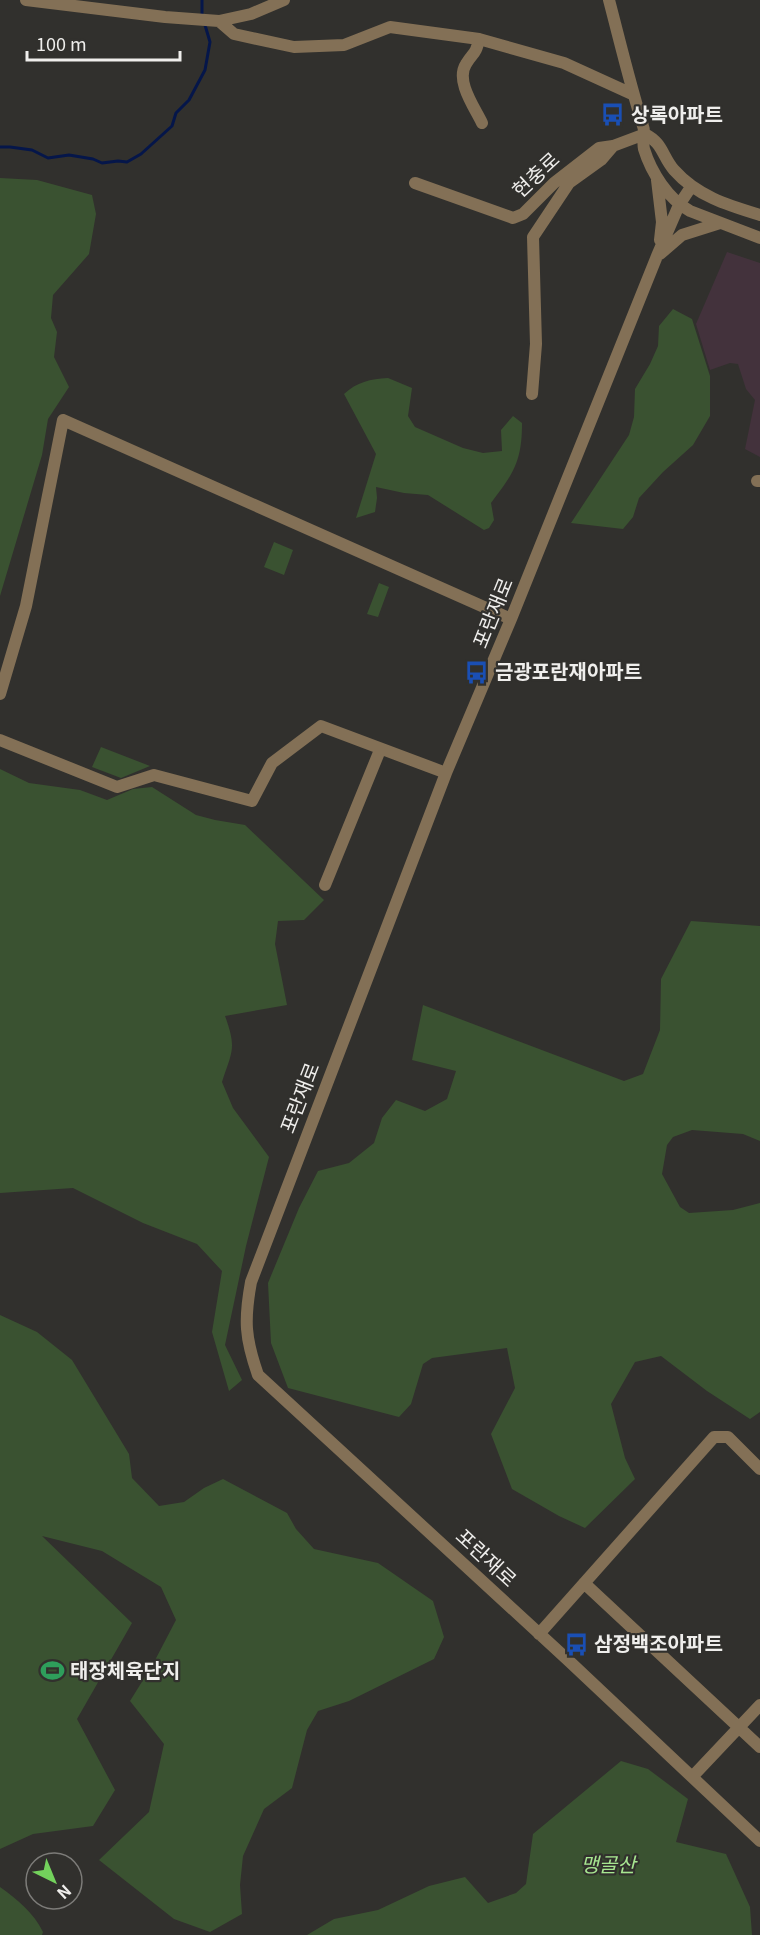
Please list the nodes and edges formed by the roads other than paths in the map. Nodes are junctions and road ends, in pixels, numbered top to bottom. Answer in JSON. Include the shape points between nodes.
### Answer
{"nodes":[{"id":1,"x":26,"y":0,"type":"edge"},
{"id":2,"x":284,"y":0,"type":"edge"},
{"id":3,"x":609,"y":0,"type":"edge"},
{"id":4,"x":216,"y":21,"type":"junction"},
{"id":5,"x":479,"y":39,"type":"junction"},
{"id":6,"x":632,"y":94,"type":"junction"},
{"id":7,"x":482,"y":123,"type":"dead end"},
{"id":8,"x":645,"y":134,"type":"junction"},
{"id":9,"x":613,"y":146,"type":"junction"},
{"id":10,"x":656,"y":176,"type":"junction"},
{"id":11,"x":415,"y":183,"type":"dead end"},
{"id":12,"x":692,"y":187,"type":"junction"},
{"id":13,"x":679,"y":205,"type":"junction"},
{"id":14,"x":760,"y":215,"type":"edge"},
{"id":15,"x":720,"y":223,"type":"junction"},
{"id":16,"x":760,"y":238,"type":"edge"},
{"id":17,"x":657,"y":256,"type":"junction"},
{"id":18,"x":532,"y":394,"type":"dead end"},
{"id":19,"x":512,"y":619,"type":"junction"},
{"id":20,"x":0,"y":694,"type":"edge"},
{"id":21,"x":0,"y":740,"type":"edge"},
{"id":22,"x":380,"y":750,"type":"junction"},
{"id":23,"x":446,"y":773,"type":"junction"},
{"id":24,"x":326,"y":885,"type":"dead end"},
{"id":25,"x":760,"y":1469,"type":"edge"},
{"id":26,"x":584,"y":1582,"type":"junction"},
{"id":27,"x":539,"y":1634,"type":"junction"},
{"id":28,"x":760,"y":1705,"type":"edge"},
{"id":29,"x":739,"y":1728,"type":"junction"},
{"id":30,"x":760,"y":1747,"type":"edge"},
{"id":31,"x":692,"y":1777,"type":"junction"},
{"id":32,"x":760,"y":1841,"type":"edge"}],
"edges":[{"from":1,"to":4,"type":"street"},
{"from":2,"to":4,"type":"street","via":[[252,14]]},
{"from":3,"to":6,"type":"street"},
{"from":4,"to":5,"type":"street","via":[[234,34],[294,47],[344,45],[390,27]]},
{"from":5,"to":6,"type":"street","via":[[564,63]]},
{"from":5,"to":7,"type":"street","via":[[477,52],[464,66],[463,83]]},
{"from":6,"to":8,"type":"street"},
{"from":8,"to":9,"type":"street","name":"현충로"},
{"from":8,"to":10,"type":"street","via":[[643,147]]},
{"from":8,"to":12,"type":"street","via":[[656,140],[672,168]]},
{"from":9,"to":11,"type":"street","name":"현충로","via":[[599,148],[580,161],[523,214],[513,218]]},
{"from":9,"to":18,"type":"street","via":[[569,183],[533,237],[536,344]]},
{"from":10,"to":13,"type":"street"},
{"from":10,"to":17,"type":"street","via":[[662,222]]},
{"from":12,"to":13,"type":"street","name":"포란재로"},
{"from":12,"to":14,"type":"street","via":[[727,205]]},
{"from":13,"to":15,"type":"street"},
{"from":13,"to":17,"type":"street","name":"포란재로"},
{"from":15,"to":16,"type":"street"},
{"from":15,"to":17,"type":"street","via":[[682,235]]},
{"from":17,"to":19,"type":"street","name":"포란재로"},
{"from":19,"to":20,"type":"street","via":[[63,420],[26,606]]},
{"from":19,"to":23,"type":"street","name":"포란재로"},
{"from":21,"to":22,"type":"street","via":[[117,787],[154,775],[252,801],[272,763],[321,726]]},
{"from":22,"to":23,"type":"street"},
{"from":22,"to":24,"type":"street"},
{"from":23,"to":27,"type":"street","name":"포란재로","via":[[251,1282],[245,1312],[249,1349],[258,1375]]},
{"from":25,"to":26,"type":"street","via":[[728,1437],[714,1437]]},
{"from":26,"to":27,"type":"street"},
{"from":26,"to":29,"type":"street"},
{"from":27,"to":31,"type":"street","name":"포란재로"},
{"from":28,"to":29,"type":"street"},
{"from":29,"to":30,"type":"street"},
{"from":29,"to":31,"type":"street"},
{"from":31,"to":32,"type":"street","name":"포란재로"}]}
